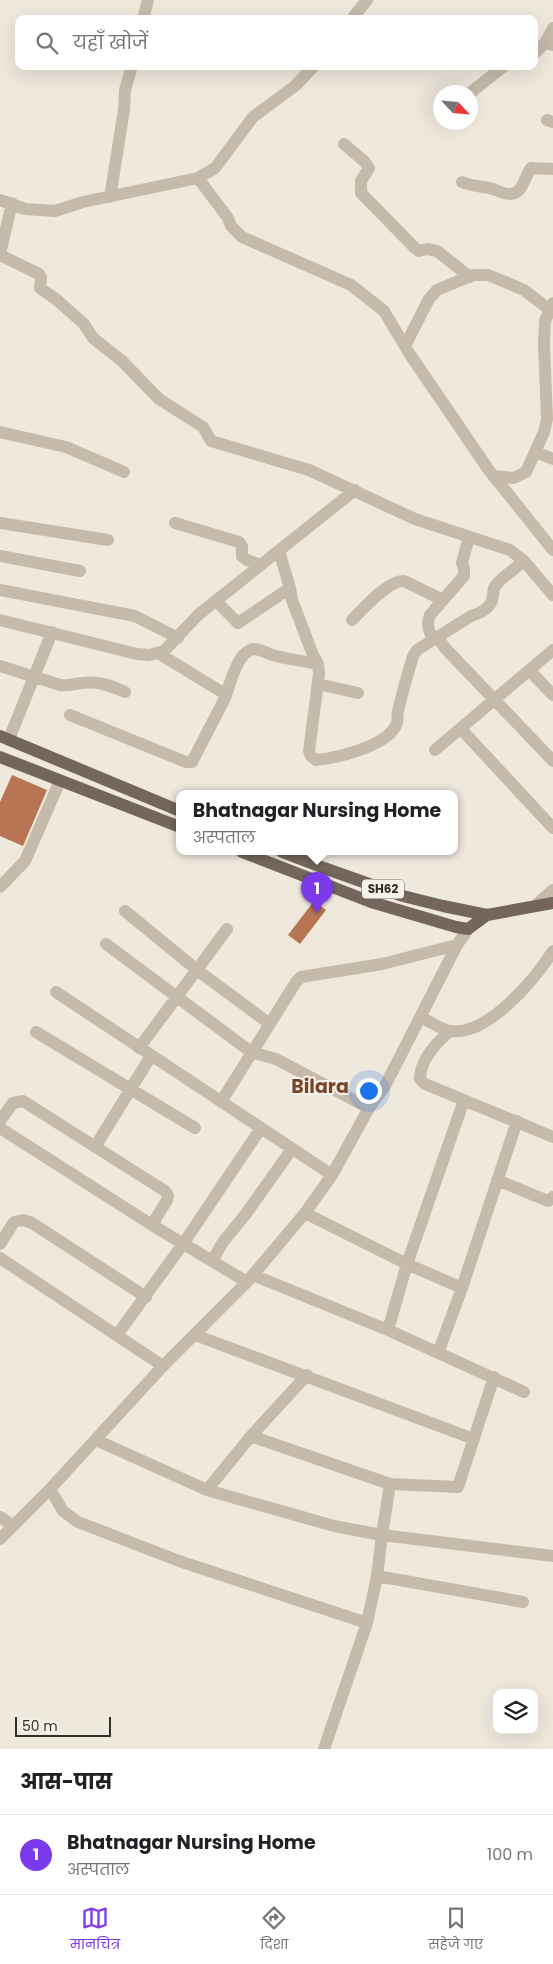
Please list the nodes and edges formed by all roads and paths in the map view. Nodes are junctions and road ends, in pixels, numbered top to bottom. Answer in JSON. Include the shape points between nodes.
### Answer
{"nodes":[{"id":1,"x":148,"y":0,"type":"edge"},
{"id":2,"x":367,"y":0,"type":"edge"},
{"id":3,"x":145,"y":15,"type":"edge"},
{"id":4,"x":355,"y":15,"type":"edge"},
{"id":5,"x":553,"y":28,"type":"edge"},
{"id":6,"x":549,"y":44,"type":"edge"},
{"id":7,"x":538,"y":51,"type":"edge"},
{"id":8,"x":131,"y":70,"type":"edge"},
{"id":9,"x":310,"y":70,"type":"edge"},
{"id":10,"x":499,"y":70,"type":"edge"},
{"id":11,"x":478,"y":87,"type":"edge"},
{"id":12,"x":344,"y":144,"type":"dead end"},
{"id":13,"x":553,"y":169,"type":"edge"},
{"id":14,"x":198,"y":178,"type":"junction"},
{"id":15,"x":462,"y":182,"type":"dead end"},
{"id":16,"x":110,"y":197,"type":"junction"},
{"id":17,"x":6,"y":201,"type":"edge"},
{"id":18,"x":0,"y":254,"type":"edge"},
{"id":19,"x":470,"y":277,"type":"junction"},
{"id":20,"x":551,"y":306,"type":"edge"},
{"id":21,"x":405,"y":346,"type":"junction"},
{"id":22,"x":0,"y":432,"type":"edge"},
{"id":23,"x":535,"y":452,"type":"junction"},
{"id":24,"x":553,"y":459,"type":"edge"},
{"id":25,"x":124,"y":472,"type":"dead end"},
{"id":26,"x":493,"y":476,"type":"junction"},
{"id":27,"x":355,"y":490,"type":"junction"},
{"id":28,"x":0,"y":523,"type":"edge"},
{"id":29,"x":175,"y":523,"type":"dead end"},
{"id":30,"x":470,"y":537,"type":"junction"},
{"id":31,"x":108,"y":540,"type":"dead end"},
{"id":32,"x":553,"y":550,"type":"edge"},
{"id":33,"x":279,"y":551,"type":"junction"},
{"id":34,"x":0,"y":556,"type":"edge"},
{"id":35,"x":524,"y":561,"type":"junction"},
{"id":36,"x":261,"y":565,"type":"junction"},
{"id":37,"x":80,"y":571,"type":"dead end"},
{"id":38,"x":290,"y":588,"type":"junction"},
{"id":39,"x":0,"y":590,"type":"edge"},
{"id":40,"x":553,"y":595,"type":"edge"},
{"id":41,"x":443,"y":600,"type":"junction"},
{"id":42,"x":216,"y":601,"type":"junction"},
{"id":43,"x":0,"y":620,"type":"edge"},
{"id":44,"x":352,"y":620,"type":"dead end"},
{"id":45,"x":52,"y":632,"type":"junction"},
{"id":46,"x":178,"y":638,"type":"junction"},
{"id":47,"x":436,"y":639,"type":"junction"},
{"id":48,"x":553,"y":650,"type":"edge"},
{"id":49,"x":158,"y":653,"type":"junction"},
{"id":50,"x":318,"y":664,"type":"junction"},
{"id":51,"x":0,"y":666,"type":"edge"},
{"id":52,"x":529,"y":670,"type":"junction"},
{"id":53,"x":34,"y":677,"type":"junction"},
{"id":54,"x":318,"y":684,"type":"junction"},
{"id":55,"x":125,"y":692,"type":"dead end"},
{"id":56,"x":358,"y":693,"type":"dead end"},
{"id":57,"x":553,"y":694,"type":"edge"},
{"id":58,"x":226,"y":698,"type":"junction"},
{"id":59,"x":496,"y":701,"type":"junction"},
{"id":60,"x":70,"y":716,"type":"dead end"},
{"id":61,"x":461,"y":729,"type":"junction"},
{"id":62,"x":4,"y":738,"type":"edge"},
{"id":63,"x":436,"y":750,"type":"dead end"},
{"id":64,"x":0,"y":757,"type":"edge"},
{"id":65,"x":553,"y":761,"type":"edge"},
{"id":66,"x":60,"y":781,"type":"junction"},
{"id":67,"x":176,"y":809,"type":"edge"},
{"id":68,"x":176,"y":825,"type":"edge"},
{"id":69,"x":553,"y":828,"type":"edge"},
{"id":70,"x":250,"y":855,"type":"edge"},
{"id":71,"x":290,"y":855,"type":"edge"},
{"id":72,"x":0,"y":887,"type":"edge"},
{"id":73,"x":553,"y":890,"type":"edge"},
{"id":74,"x":553,"y":903,"type":"edge"},
{"id":75,"x":536,"y":905,"type":"junction"},
{"id":76,"x":125,"y":911,"type":"dead end"},
{"id":77,"x":487,"y":915,"type":"junction"},
{"id":78,"x":227,"y":929,"type":"dead end"},
{"id":79,"x":468,"y":929,"type":"junction"},
{"id":80,"x":106,"y":944,"type":"dead end"},
{"id":81,"x":457,"y":945,"type":"junction"},
{"id":82,"x":553,"y":951,"type":"edge"},
{"id":83,"x":197,"y":970,"type":"junction"},
{"id":84,"x":56,"y":992,"type":"dead end"},
{"id":85,"x":177,"y":997,"type":"junction"},
{"id":86,"x":420,"y":1017,"type":"junction"},
{"id":87,"x":270,"y":1024,"type":"junction"},
{"id":88,"x":450,"y":1031,"type":"junction"},
{"id":89,"x":36,"y":1032,"type":"dead end"},
{"id":90,"x":139,"y":1048,"type":"junction"},
{"id":91,"x":251,"y":1052,"type":"junction"},
{"id":92,"x":151,"y":1056,"type":"junction"},
{"id":93,"x":130,"y":1088,"type":"junction"},
{"id":94,"x":464,"y":1100,"type":"junction"},
{"id":95,"x":221,"y":1102,"type":"junction"},
{"id":96,"x":369,"y":1108,"type":"junction"},
{"id":97,"x":0,"y":1121,"type":"edge"},
{"id":98,"x":516,"y":1121,"type":"junction"},
{"id":99,"x":0,"y":1128,"type":"edge"},
{"id":100,"x":195,"y":1128,"type":"dead end"},
{"id":101,"x":261,"y":1128,"type":"junction"},
{"id":102,"x":553,"y":1137,"type":"edge"},
{"id":103,"x":95,"y":1147,"type":"junction"},
{"id":104,"x":292,"y":1149,"type":"junction"},
{"id":105,"x":332,"y":1175,"type":"junction"},
{"id":106,"x":497,"y":1180,"type":"junction"},
{"id":107,"x":553,"y":1197,"type":"edge"},
{"id":108,"x":305,"y":1213,"type":"junction"},
{"id":109,"x":152,"y":1225,"type":"junction"},
{"id":110,"x":0,"y":1244,"type":"edge"},
{"id":111,"x":183,"y":1244,"type":"junction"},
{"id":112,"x":0,"y":1258,"type":"edge"},
{"id":113,"x":212,"y":1261,"type":"junction"},
{"id":114,"x":407,"y":1264,"type":"junction"},
{"id":115,"x":250,"y":1279,"type":"junction"},
{"id":116,"x":462,"y":1288,"type":"junction"},
{"id":117,"x":146,"y":1298,"type":"junction"},
{"id":118,"x":388,"y":1330,"type":"junction"},
{"id":119,"x":195,"y":1335,"type":"junction"},
{"id":120,"x":117,"y":1336,"type":"junction"},
{"id":121,"x":438,"y":1353,"type":"junction"},
{"id":122,"x":163,"y":1366,"type":"junction"},
{"id":123,"x":307,"y":1375,"type":"junction"},
{"id":124,"x":494,"y":1377,"type":"junction"},
{"id":125,"x":524,"y":1392,"type":"dead end"},
{"id":126,"x":251,"y":1436,"type":"junction"},
{"id":127,"x":474,"y":1439,"type":"junction"},
{"id":128,"x":96,"y":1440,"type":"junction"},
{"id":129,"x":390,"y":1484,"type":"junction"},
{"id":130,"x":50,"y":1489,"type":"junction"},
{"id":131,"x":207,"y":1490,"type":"junction"},
{"id":132,"x":0,"y":1517,"type":"edge"},
{"id":133,"x":12,"y":1525,"type":"junction"},
{"id":134,"x":382,"y":1535,"type":"junction"},
{"id":135,"x":0,"y":1538,"type":"edge"},
{"id":136,"x":553,"y":1556,"type":"edge"},
{"id":137,"x":377,"y":1576,"type":"junction"},
{"id":138,"x":523,"y":1602,"type":"dead end"},
{"id":139,"x":367,"y":1623,"type":"junction"},
{"id":140,"x":324,"y":1749,"type":"edge"}],
"edges":[{"from":1,"to":3,"type":"street"},
{"from":2,"to":4,"type":"street"},
{"from":5,"to":6,"type":"street"},
{"from":6,"to":7,"type":"street"},
{"from":8,"to":16,"type":"street","via":[[125,90]]},
{"from":9,"to":14,"type":"street","via":[[253,117],[215,168]]},
{"from":10,"to":11,"type":"street"},
{"from":12,"to":19,"type":"street","via":[[369,168],[361,181],[361,193],[415,248],[437,251]]},
{"from":13,"to":15,"type":"street","via":[[530,168],[514,193]]},
{"from":14,"to":16,"type":"street"},
{"from":14,"to":21,"type":"street","via":[[242,237],[351,285],[384,311]]},
{"from":16,"to":17,"type":"street","via":[[55,211],[25,209]]},
{"from":17,"to":18,"type":"street"},
{"from":18,"to":27,"type":"street","via":[[39,274],[40,288],[84,324],[93,338],[160,399],[203,427],[211,441],[309,470]]},
{"from":19,"to":20,"type":"street","via":[[488,276],[524,290]]},
{"from":19,"to":21,"type":"street","via":[[437,290]]},
{"from":20,"to":23,"type":"street","via":[[545,321],[544,344],[547,419]]},
{"from":21,"to":26,"type":"street"},
{"from":22,"to":25,"type":"street","via":[[66,448]]},
{"from":23,"to":24,"type":"street"},
{"from":23,"to":26,"type":"street","via":[[526,472],[519,477]]},
{"from":26,"to":32,"type":"street"},
{"from":27,"to":30,"type":"street","via":[[415,519]]},
{"from":27,"to":33,"type":"street"},
{"from":28,"to":31,"type":"street"},
{"from":29,"to":36,"type":"street","via":[[239,542],[242,556]]},
{"from":30,"to":35,"type":"street","via":[[510,550]]},
{"from":30,"to":41,"type":"street","via":[[462,563],[464,576]]},
{"from":33,"to":36,"type":"street"},
{"from":33,"to":38,"type":"street"},
{"from":34,"to":37,"type":"street"},
{"from":35,"to":40,"type":"street"},
{"from":35,"to":47,"type":"street","via":[[496,584],[488,607]]},
{"from":36,"to":42,"type":"street"},
{"from":38,"to":42,"type":"street","via":[[238,623]]},
{"from":38,"to":50,"type":"street"},
{"from":39,"to":46,"type":"street","via":[[135,616]]},
{"from":41,"to":44,"type":"street","via":[[398,581],[376,596]]},
{"from":41,"to":47,"type":"street","via":[[428,620],[428,628]]},
{"from":42,"to":46,"type":"street","via":[[198,615]]},
{"from":43,"to":45,"type":"street"},
{"from":45,"to":49,"type":"street","via":[[137,654]]},
{"from":45,"to":53,"type":"street"},
{"from":46,"to":49,"type":"street"},
{"from":47,"to":54,"type":"street","via":[[414,656],[397,724],[389,734],[364,749],[316,760],[311,756]]},
{"from":47,"to":59,"type":"street"},
{"from":48,"to":52,"type":"street"},
{"from":49,"to":58,"type":"street","via":[[222,691]]},
{"from":50,"to":54,"type":"street"},
{"from":50,"to":58,"type":"street","via":[[250,650],[236,665]]},
{"from":51,"to":53,"type":"street"},
{"from":52,"to":57,"type":"street"},
{"from":52,"to":59,"type":"street"},
{"from":53,"to":55,"type":"street","via":[[67,686],[95,682],[108,684]]},
{"from":53,"to":62,"type":"street"},
{"from":54,"to":56,"type":"street"},
{"from":58,"to":60,"type":"street","via":[[192,762]]},
{"from":59,"to":61,"type":"street"},
{"from":59,"to":65,"type":"street"},
{"from":61,"to":63,"type":"street"},
{"from":61,"to":69,"type":"street"},
{"from":62,"to":67,"type":"main road"},
{"from":64,"to":66,"type":"main road"},
{"from":66,"to":68,"type":"main road"},
{"from":66,"to":72,"type":"street","via":[[25,861]]},
{"from":70,"to":79,"type":"main road","via":[[371,902]]},
{"from":71,"to":77,"type":"main road","number":"SH62","via":[[403,896]]},
{"from":73,"to":75,"type":"street"},
{"from":74,"to":75,"type":"main road","number":"SH62"},
{"from":75,"to":77,"type":"main road","number":"SH62"},
{"from":76,"to":83,"type":"street"},
{"from":77,"to":79,"type":"main road"},
{"from":78,"to":83,"type":"street"},
{"from":79,"to":81,"type":"street"},
{"from":80,"to":85,"type":"street"},
{"from":81,"to":86,"type":"street"},
{"from":81,"to":87,"type":"street","via":[[382,964],[301,977]]},
{"from":82,"to":88,"type":"street","via":[[530,984],[496,1015],[464,1032]]},
{"from":83,"to":85,"type":"street"},
{"from":83,"to":87,"type":"street"},
{"from":84,"to":90,"type":"street"},
{"from":85,"to":90,"type":"street"},
{"from":85,"to":91,"type":"street"},
{"from":86,"to":88,"type":"street"},
{"from":86,"to":96,"type":"street","via":[[385,1086]]},
{"from":87,"to":91,"type":"street"},
{"from":88,"to":94,"type":"street","via":[[437,1042],[425,1061],[420,1079]]},
{"from":89,"to":93,"type":"street"},
{"from":90,"to":92,"type":"street"},
{"from":91,"to":95,"type":"street"},
{"from":91,"to":96,"type":"street","via":[[276,1060]]},
{"from":92,"to":93,"type":"street"},
{"from":92,"to":95,"type":"street"},
{"from":93,"to":100,"type":"street"},
{"from":93,"to":103,"type":"street"},
{"from":94,"to":98,"type":"street"},
{"from":94,"to":114,"type":"street"},
{"from":95,"to":101,"type":"street"},
{"from":96,"to":105,"type":"street"},
{"from":97,"to":103,"type":"street","via":[[13,1104],[23,1101]]},
{"from":98,"to":102,"type":"street"},
{"from":98,"to":106,"type":"street"},
{"from":99,"to":109,"type":"street"},
{"from":101,"to":104,"type":"street"},
{"from":101,"to":111,"type":"street"},
{"from":103,"to":109,"type":"street","via":[[168,1195]]},
{"from":104,"to":105,"type":"street"},
{"from":104,"to":113,"type":"street"},
{"from":105,"to":108,"type":"street"},
{"from":106,"to":107,"type":"street","via":[[548,1201]]},
{"from":106,"to":116,"type":"street"},
{"from":108,"to":114,"type":"street"},
{"from":108,"to":115,"type":"street"},
{"from":109,"to":111,"type":"street"},
{"from":110,"to":117,"type":"street","via":[[14,1222],[32,1223]]},
{"from":111,"to":113,"type":"street"},
{"from":111,"to":117,"type":"street"},
{"from":112,"to":120,"type":"street"},
{"from":113,"to":115,"type":"street"},
{"from":114,"to":116,"type":"street"},
{"from":114,"to":118,"type":"street"},
{"from":115,"to":118,"type":"street"},
{"from":115,"to":119,"type":"street"},
{"from":116,"to":121,"type":"street"},
{"from":117,"to":120,"type":"street"},
{"from":118,"to":121,"type":"street"},
{"from":119,"to":122,"type":"street"},
{"from":119,"to":123,"type":"street"},
{"from":120,"to":122,"type":"street"},
{"from":121,"to":124,"type":"street"},
{"from":122,"to":128,"type":"street"},
{"from":123,"to":126,"type":"street"},
{"from":123,"to":127,"type":"street"},
{"from":124,"to":125,"type":"street"},
{"from":124,"to":127,"type":"street"},
{"from":126,"to":129,"type":"street"},
{"from":126,"to":131,"type":"street"},
{"from":127,"to":129,"type":"street","via":[[458,1488]]},
{"from":128,"to":130,"type":"street"},
{"from":128,"to":131,"type":"street"},
{"from":129,"to":134,"type":"street"},
{"from":130,"to":133,"type":"street"},
{"from":130,"to":139,"type":"street","via":[[63,1511],[78,1522],[179,1561]]},
{"from":131,"to":134,"type":"street","via":[[334,1526]]},
{"from":132,"to":133,"type":"street"},
{"from":133,"to":135,"type":"street"},
{"from":134,"to":136,"type":"street"},
{"from":134,"to":137,"type":"street"},
{"from":137,"to":138,"type":"street"},
{"from":137,"to":139,"type":"street"},
{"from":139,"to":140,"type":"street"}]}
